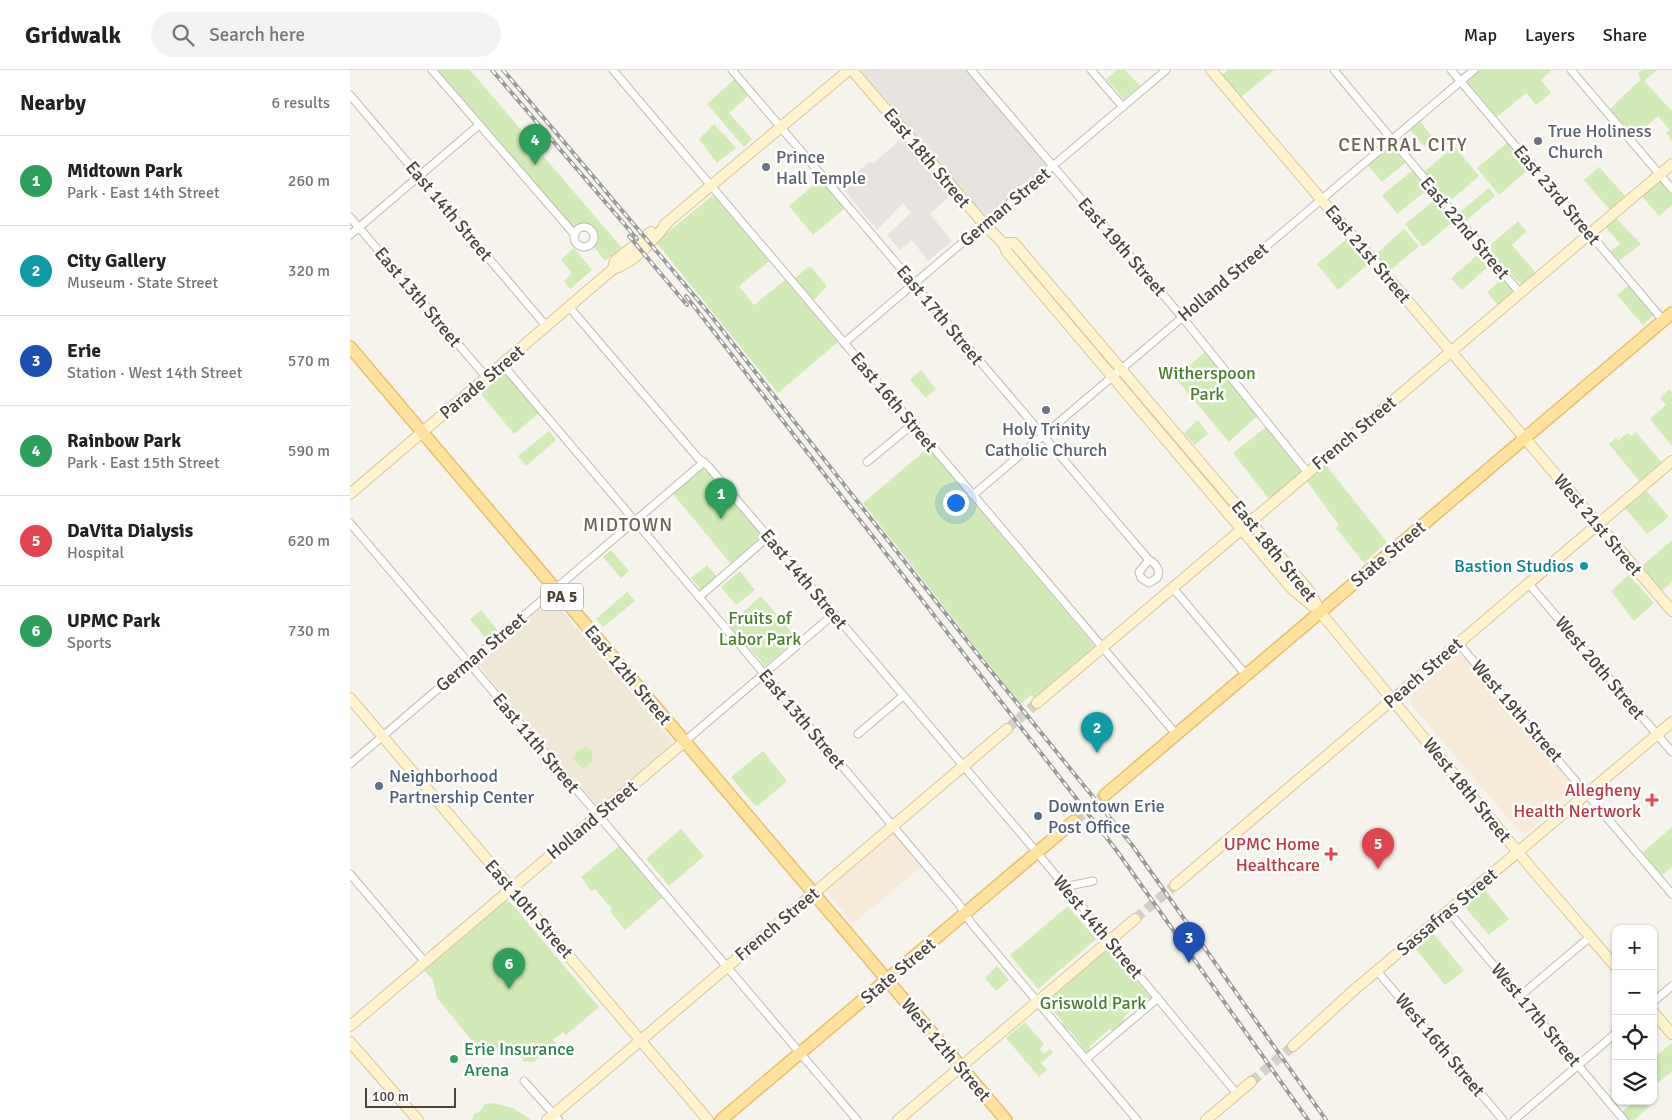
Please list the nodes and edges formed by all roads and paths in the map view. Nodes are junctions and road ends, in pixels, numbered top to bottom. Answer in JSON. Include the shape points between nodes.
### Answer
{"nodes":[{"id":1,"x":432,"y":70,"type":"edge"},
{"id":2,"x":613,"y":70,"type":"edge"},
{"id":3,"x":732,"y":70,"type":"edge"},
{"id":4,"x":851,"y":70,"type":"edge"},
{"id":5,"x":971,"y":70,"type":"edge"},
{"id":6,"x":1091,"y":70,"type":"edge"},
{"id":7,"x":1166,"y":70,"type":"edge"},
{"id":8,"x":1211,"y":70,"type":"edge"},
{"id":9,"x":1334,"y":70,"type":"edge"},
{"id":10,"x":1451,"y":70,"type":"edge"},
{"id":11,"x":1474,"y":70,"type":"edge"},
{"id":12,"x":1571,"y":70,"type":"edge"},
{"id":13,"x":1460,"y":81,"type":"junction"},
{"id":14,"x":350,"y":95,"type":"edge"},
{"id":15,"x":1123,"y":107,"type":"junction"},
{"id":16,"x":479,"y":125,"type":"junction"},
{"id":17,"x":781,"y":127,"type":"junction"},
{"id":18,"x":1392,"y":139,"type":"junction"},
{"id":19,"x":1672,"y":164,"type":"edge"},
{"id":20,"x":1053,"y":166,"type":"junction"},
{"id":21,"x":1660,"y":174,"type":"junction"},
{"id":22,"x":419,"y":176,"type":"junction"},
{"id":23,"x":712,"y":186,"type":"junction"},
{"id":24,"x":1672,"y":189,"type":"edge"},
{"id":25,"x":1321,"y":199,"type":"junction"},
{"id":26,"x":350,"y":217,"type":"edge"},
{"id":27,"x":984,"y":224,"type":"junction"},
{"id":28,"x":359,"y":227,"type":"junction"},
{"id":29,"x":1590,"y":234,"type":"junction"},
{"id":30,"x":350,"y":235,"type":"edge"},
{"id":31,"x":574,"y":235,"type":"dead end"},
{"id":32,"x":1003,"y":243,"type":"junction"},
{"id":33,"x":914,"y":284,"type":"junction"},
{"id":34,"x":1520,"y":293,"type":"junction"},
{"id":35,"x":570,"y":308,"type":"junction"},
{"id":36,"x":1668,"y":316,"type":"edge"},
{"id":37,"x":1182,"y":317,"type":"junction"},
{"id":38,"x":547,"y":327,"type":"junction"},
{"id":39,"x":844,"y":343,"type":"junction"},
{"id":40,"x":350,"y":347,"type":"edge"},
{"id":41,"x":1451,"y":352,"type":"junction"},
{"id":42,"x":503,"y":365,"type":"junction"},
{"id":43,"x":1122,"y":369,"type":"junction"},
{"id":44,"x":1112,"y":377,"type":"junction"},
{"id":45,"x":487,"y":378,"type":"junction"},
{"id":46,"x":913,"y":424,"type":"junction"},
{"id":47,"x":423,"y":433,"type":"junction"},
{"id":48,"x":1043,"y":435,"type":"junction"},
{"id":49,"x":1524,"y":438,"type":"junction"},
{"id":50,"x":704,"y":462,"type":"junction"},
{"id":51,"x":867,"y":462,"type":"dead end"},
{"id":52,"x":1671,"y":466,"type":"edge"},
{"id":53,"x":1308,"y":473,"type":"junction"},
{"id":54,"x":350,"y":494,"type":"edge"},
{"id":55,"x":973,"y":495,"type":"junction"},
{"id":56,"x":635,"y":521,"type":"junction"},
{"id":57,"x":1251,"y":521,"type":"junction"},
{"id":58,"x":350,"y":523,"type":"edge"},
{"id":59,"x":1598,"y":524,"type":"junction"},
{"id":60,"x":1241,"y":530,"type":"junction"},
{"id":61,"x":768,"y":537,"type":"junction"},
{"id":62,"x":1149,"y":560,"type":"dead end"},
{"id":63,"x":1528,"y":584,"type":"junction"},
{"id":64,"x":1173,"y":588,"type":"junction"},
{"id":65,"x":555,"y":589,"type":"junction"},
{"id":66,"x":699,"y":597,"type":"junction"},
{"id":67,"x":1672,"y":611,"type":"edge"},
{"id":68,"x":1320,"y":612,"type":"junction"},
{"id":69,"x":834,"y":614,"type":"junction"},
{"id":70,"x":1458,"y":643,"type":"junction"},
{"id":71,"x":1102,"y":648,"type":"junction"},
{"id":72,"x":469,"y":663,"type":"junction"},
{"id":73,"x":764,"y":674,"type":"junction"},
{"id":74,"x":1246,"y":675,"type":"junction"},
{"id":75,"x":903,"y":696,"type":"junction"},
{"id":76,"x":350,"y":698,"type":"edge"},
{"id":77,"x":1393,"y":699,"type":"junction"},
{"id":78,"x":1037,"y":703,"type":"tunnel mouth"},
{"id":79,"x":1672,"y":722,"type":"edge"},
{"id":80,"x":1007,"y":729,"type":"tunnel mouth"},
{"id":81,"x":858,"y":734,"type":"dead end"},
{"id":82,"x":1176,"y":734,"type":"junction"},
{"id":83,"x":1657,"y":735,"type":"junction"},
{"id":84,"x":382,"y":736,"type":"junction"},
{"id":85,"x":684,"y":742,"type":"junction"},
{"id":86,"x":1672,"y":752,"type":"edge"},
{"id":87,"x":350,"y":764,"type":"edge"},
{"id":88,"x":963,"y":766,"type":"junction"},
{"id":89,"x":1105,"y":794,"type":"tunnel mouth"},
{"id":90,"x":1588,"y":794,"type":"junction"},
{"id":91,"x":598,"y":815,"type":"junction"},
{"id":92,"x":1074,"y":821,"type":"tunnel mouth"},
{"id":93,"x":892,"y":826,"type":"junction"},
{"id":94,"x":1518,"y":852,"type":"junction"},
{"id":95,"x":1036,"y":853,"type":"junction"},
{"id":96,"x":350,"y":874,"type":"edge"},
{"id":97,"x":1093,"y":881,"type":"dead end"},
{"id":98,"x":1175,"y":885,"type":"tunnel mouth"},
{"id":99,"x":1064,"y":887,"type":"junction"},
{"id":100,"x":512,"y":888,"type":"junction"},
{"id":101,"x":813,"y":894,"type":"junction"},
{"id":102,"x":1672,"y":894,"type":"edge"},
{"id":103,"x":1448,"y":911,"type":"junction"},
{"id":104,"x":965,"y":914,"type":"junction"},
{"id":105,"x":1136,"y":919,"type":"tunnel mouth"},
{"id":106,"x":1590,"y":937,"type":"junction"},
{"id":107,"x":1109,"y":942,"type":"junction"},
{"id":108,"x":425,"y":962,"type":"junction"},
{"id":109,"x":1612,"y":963,"type":"edge"},
{"id":110,"x":727,"y":966,"type":"junction"},
{"id":111,"x":1377,"y":971,"type":"junction"},
{"id":112,"x":887,"y":980,"type":"junction"},
{"id":113,"x":1672,"y":986,"type":"edge"},
{"id":114,"x":1520,"y":996,"type":"junction"},
{"id":115,"x":1158,"y":998,"type":"junction"},
{"id":116,"x":1657,"y":999,"type":"edge"},
{"id":117,"x":1038,"y":1002,"type":"junction"},
{"id":118,"x":1656,"y":1015,"type":"edge"},
{"id":119,"x":350,"y":1026,"type":"edge"},
{"id":120,"x":1672,"y":1034,"type":"edge"},
{"id":121,"x":1612,"y":1036,"type":"edge"},
{"id":122,"x":640,"y":1040,"type":"junction"},
{"id":123,"x":350,"y":1042,"type":"edge"},
{"id":124,"x":1293,"y":1046,"type":"tunnel mouth"},
{"id":125,"x":800,"y":1054,"type":"junction"},
{"id":126,"x":1086,"y":1059,"type":"junction"},
{"id":127,"x":1578,"y":1065,"type":"junction"},
{"id":128,"x":961,"y":1068,"type":"junction"},
{"id":129,"x":524,"y":1081,"type":"dead end"},
{"id":130,"x":1251,"y":1082,"type":"tunnel mouth"},
{"id":131,"x":1237,"y":1094,"type":"junction"},
{"id":132,"x":553,"y":1118,"type":"edge"},
{"id":133,"x":418,"y":1120,"type":"edge"},
{"id":134,"x":708,"y":1120,"type":"edge"},
{"id":135,"x":721,"y":1120,"type":"edge"},
{"id":136,"x":857,"y":1120,"type":"edge"},
{"id":137,"x":898,"y":1120,"type":"edge"},
{"id":138,"x":1006,"y":1120,"type":"edge"},
{"id":139,"x":1137,"y":1120,"type":"edge"},
{"id":140,"x":1206,"y":1120,"type":"edge"},
{"id":141,"x":1503,"y":1120,"type":"edge"},
{"id":142,"x":1514,"y":1120,"type":"edge"},
{"id":143,"x":1624,"y":1120,"type":"edge"}],
"edges":[{"from":1,"to":16,"type":"street"},
{"from":2,"to":23,"type":"street","name":"East 16th Street"},
{"from":3,"to":17,"type":"street","name":"East 17th Street"},
{"from":4,"to":17,"type":"main road","name":"Parade Street"},
{"from":4,"to":27,"type":"main road","name":"East 18th Street"},
{"from":5,"to":20,"type":"street","name":"East 19th Street"},
{"from":6,"to":15,"type":"street"},
{"from":7,"to":15,"type":"street","name":"German Street"},
{"from":8,"to":25,"type":"main road","name":"East 21st Street"},
{"from":9,"to":18,"type":"street","name":"East 22nd Street"},
{"from":10,"to":13,"type":"street","name":"East 23rd Street"},
{"from":11,"to":13,"type":"street","name":"Holland Street"},
{"from":12,"to":21,"type":"street"},
{"from":13,"to":18,"type":"street","name":"Holland Street"},
{"from":13,"to":29,"type":"street","name":"East 23rd Street"},
{"from":14,"to":22,"type":"street","name":"East 14th Street"},
{"from":15,"to":20,"type":"street","name":"German Street"},
{"from":16,"to":22,"type":"street"},
{"from":16,"to":31,"type":"street"},
{"from":17,"to":23,"type":"main road","name":"Parade Street"},
{"from":17,"to":33,"type":"street","name":"East 17th Street"},
{"from":18,"to":25,"type":"street","name":"Holland Street"},
{"from":18,"to":34,"type":"street","name":"East 22nd Street"},
{"from":19,"to":21,"type":"main road","name":"French Street"},
{"from":20,"to":27,"type":"street","name":"German Street"},
{"from":20,"to":37,"type":"street","name":"East 19th Street"},
{"from":21,"to":24,"type":"street"},
{"from":21,"to":29,"type":"main road","name":"French Street"},
{"from":22,"to":28,"type":"street"},
{"from":22,"to":38,"type":"street","name":"East 14th Street"},
{"from":23,"to":35,"type":"main road","name":"Parade Street","via":[[615,261],[613,269]]},
{"from":23,"to":39,"type":"street","name":"East 16th Street"},
{"from":25,"to":37,"type":"street","name":"Holland Street"},
{"from":25,"to":41,"type":"main road","name":"East 21st Street"},
{"from":26,"to":28,"type":"street","name":"East 13th Street"},
{"from":27,"to":32,"type":"main road","name":"East 18th Street"},
{"from":27,"to":33,"type":"street","name":"German Street"},
{"from":28,"to":30,"type":"street"},
{"from":28,"to":45,"type":"street","name":"East 13th Street"},
{"from":29,"to":34,"type":"main road","name":"French Street"},
{"from":29,"to":36,"type":"street","name":"East 23rd Street"},
{"from":32,"to":43,"type":"main road","name":"East 18th Street","via":[[1014,243]]},
{"from":32,"to":44,"type":"main road","name":"East 18th Street","via":[[1007,252]]},
{"from":33,"to":39,"type":"street","name":"German Street"},
{"from":33,"to":48,"type":"street","name":"East 17th Street"},
{"from":34,"to":41,"type":"main road","name":"French Street"},
{"from":35,"to":38,"type":"main road","name":"Parade Street"},
{"from":35,"to":50,"type":"street","name":"East 14th Street"},
{"from":36,"to":49,"type":"main road","name":"State Street"},
{"from":37,"to":43,"type":"street","name":"Holland Street"},
{"from":37,"to":53,"type":"street","name":"East 19th Street"},
{"from":38,"to":42,"type":"main road","name":"Parade Street"},
{"from":39,"to":46,"type":"street","name":"East 16th Street"},
{"from":40,"to":47,"type":"main road","name":"East 12th Street","number":"PA 5"},
{"from":41,"to":49,"type":"main road","name":"East 21st Street"},
{"from":41,"to":53,"type":"main road","name":"French Street"},
{"from":42,"to":45,"type":"main road","name":"Parade Street"},
{"from":42,"to":56,"type":"street","name":"East 13th Street"},
{"from":43,"to":44,"type":"street","name":"Holland Street"},
{"from":43,"to":57,"type":"main road","name":"East 18th Street"},
{"from":44,"to":48,"type":"street","name":"Holland Street"},
{"from":44,"to":60,"type":"main road","name":"East 18th Street"},
{"from":45,"to":47,"type":"main road","name":"Parade Street"},
{"from":46,"to":51,"type":"street"},
{"from":46,"to":55,"type":"street","name":"East 16th Street"},
{"from":47,"to":54,"type":"main road","name":"Parade Street"},
{"from":47,"to":65,"type":"main road","name":"East 12th Street","number":"PA 5"},
{"from":48,"to":55,"type":"street","name":"Holland Street"},
{"from":48,"to":62,"type":"street","name":"East 17th Street"},
{"from":49,"to":59,"type":"main road","name":"West 21st Street"},
{"from":49,"to":68,"type":"main road","name":"State Street"},
{"from":50,"to":56,"type":"street","name":"German Street"},
{"from":50,"to":61,"type":"street","name":"East 14th Street"},
{"from":52,"to":59,"type":"main road","name":"Peach Street"},
{"from":53,"to":57,"type":"main road","name":"French Street"},
{"from":55,"to":71,"type":"street","name":"East 16th Street"},
{"from":56,"to":65,"type":"street","name":"German Street"},
{"from":56,"to":66,"type":"street","name":"East 13th Street"},
{"from":57,"to":60,"type":"main road","name":"French Street"},
{"from":57,"to":68,"type":"main road","name":"East 18th Street","via":[[1311,593]]},
{"from":58,"to":72,"type":"street","name":"East 11th Street"},
{"from":59,"to":63,"type":"main road","name":"Peach Street"},
{"from":59,"to":67,"type":"main road","name":"West 21st Street"},
{"from":60,"to":64,"type":"main road","name":"French Street"},
{"from":60,"to":68,"type":"main road","name":"East 18th Street","via":[[1292,589]]},
{"from":61,"to":66,"type":"street"},
{"from":61,"to":69,"type":"street","name":"East 14th Street"},
{"from":63,"to":70,"type":"main road","name":"Peach Street"},
{"from":63,"to":83,"type":"street","name":"West 20th Street"},
{"from":64,"to":71,"type":"main road","name":"French Street"},
{"from":64,"to":74,"type":"street"},
{"from":65,"to":72,"type":"street","name":"German Street"},
{"from":65,"to":85,"type":"main road","name":"East 12th Street","number":"PA 5"},
{"from":66,"to":73,"type":"street","name":"East 13th Street"},
{"from":68,"to":74,"type":"main road","name":"State Street"},
{"from":68,"to":77,"type":"main road","name":"West 18th Street"},
{"from":69,"to":73,"type":"street","name":"Holland Street"},
{"from":69,"to":75,"type":"street","name":"East 14th Street"},
{"from":70,"to":77,"type":"main road","name":"Peach Street"},
{"from":70,"to":90,"type":"street","name":"West 19th Street"},
{"from":71,"to":78,"type":"main road","name":"French Street"},
{"from":71,"to":82,"type":"street","name":"East 16th Street"},
{"from":72,"to":84,"type":"street","name":"German Street"},
{"from":72,"to":91,"type":"street","name":"East 11th Street"},
{"from":73,"to":85,"type":"street","name":"Holland Street"},
{"from":73,"to":93,"type":"street","name":"East 13th Street"},
{"from":74,"to":82,"type":"main road","name":"State Street"},
{"from":75,"to":81,"type":"street"},
{"from":75,"to":88,"type":"street","name":"East 14th Street"},
{"from":76,"to":84,"type":"main road","name":"East 10th Street"},
{"from":77,"to":94,"type":"main road","name":"West 18th Street"},
{"from":77,"to":98,"type":"main road","name":"Peach Street"},
{"from":79,"to":83,"type":"main road","name":"Sassafras Street"},
{"from":80,"to":88,"type":"main road","name":"French Street"},
{"from":82,"to":89,"type":"main road","name":"State Street"},
{"from":83,"to":86,"type":"street","name":"West 20th Street"},
{"from":83,"to":90,"type":"main road","name":"Sassafras Street"},
{"from":84,"to":87,"type":"street","name":"German Street"},
{"from":84,"to":100,"type":"main road","name":"East 10th Street"},
{"from":85,"to":91,"type":"main road","name":"Holland Street"},
{"from":85,"to":101,"type":"main road","name":"East 12th Street","number":"PA 5"},
{"from":88,"to":93,"type":"main road","name":"French Street"},
{"from":88,"to":95,"type":"street","name":"East 14th Street"},
{"from":90,"to":94,"type":"main road","name":"Sassafras Street"},
{"from":90,"to":102,"type":"street","name":"West 19th Street"},
{"from":91,"to":100,"type":"main road","name":"Holland Street"},
{"from":91,"to":110,"type":"street","name":"East 11th Street"},
{"from":92,"to":95,"type":"main road","name":"State Street"},
{"from":93,"to":101,"type":"main road","name":"French Street"},
{"from":93,"to":104,"type":"street","name":"East 13th Street"},
{"from":94,"to":103,"type":"main road","name":"Sassafras Street"},
{"from":94,"to":106,"type":"main road","name":"West 18th Street"},
{"from":95,"to":99,"type":"street","name":"West 14th Street"},
{"from":95,"to":104,"type":"main road","name":"State Street"},
{"from":96,"to":108,"type":"street"},
{"from":97,"to":99,"type":"street"},
{"from":99,"to":107,"type":"street","name":"West 14th Street"},
{"from":100,"to":108,"type":"main road","name":"Holland Street"},
{"from":100,"to":122,"type":"main road","name":"East 10th Street"},
{"from":101,"to":110,"type":"main road","name":"French Street"},
{"from":101,"to":112,"type":"main road","name":"East 12th Street","number":"PA 5"},
{"from":103,"to":111,"type":"main road","name":"Sassafras Street"},
{"from":103,"to":114,"type":"street","name":"West 17th Street"},
{"from":104,"to":112,"type":"main road","name":"State Street"},
{"from":104,"to":117,"type":"street","name":"East 13th Street"},
{"from":105,"to":107,"type":"main road"},
{"from":106,"to":109,"type":"main road","name":"West 18th Street"},
{"from":106,"to":114,"type":"street"},
{"from":107,"to":115,"type":"street","name":"West 14th Street"},
{"from":107,"to":117,"type":"main road"},
{"from":108,"to":119,"type":"main road","name":"Holland Street"},
{"from":110,"to":122,"type":"main road","name":"French Street"},
{"from":110,"to":125,"type":"street","name":"East 11th Street"},
{"from":111,"to":124,"type":"main road","name":"Sassafras Street"},
{"from":111,"to":141,"type":"street","name":"West 16th Street"},
{"from":112,"to":125,"type":"main road","name":"State Street"},
{"from":112,"to":128,"type":"main road","name":"West 12th Street","number":"PA 5"},
{"from":113,"to":116,"type":"street"},
{"from":114,"to":127,"type":"street","name":"West 17th Street"},
{"from":115,"to":126,"type":"street"},
{"from":115,"to":131,"type":"street","name":"West 14th Street"},
{"from":117,"to":126,"type":"street","name":"East 13th Street"},
{"from":117,"to":128,"type":"main road"},
{"from":118,"to":120,"type":"main road"},
{"from":121,"to":127,"type":"street"},
{"from":122,"to":132,"type":"main road","name":"French Street"},
{"from":122,"to":134,"type":"main road","name":"East 10th Street"},
{"from":123,"to":133,"type":"main road"},
{"from":125,"to":135,"type":"main road","name":"State Street"},
{"from":125,"to":136,"type":"street","name":"East 11th Street"},
{"from":126,"to":139,"type":"street","name":"East 13th Street"},
{"from":127,"to":142,"type":"street"},
{"from":127,"to":143,"type":"street","name":"West 17th Street"},
{"from":128,"to":137,"type":"main road"},
{"from":128,"to":138,"type":"main road","name":"West 12th Street","number":"PA 5"},
{"from":129,"to":132,"type":"street"},
{"from":130,"to":131,"type":"main road"},
{"from":131,"to":140,"type":"main road"}]}
